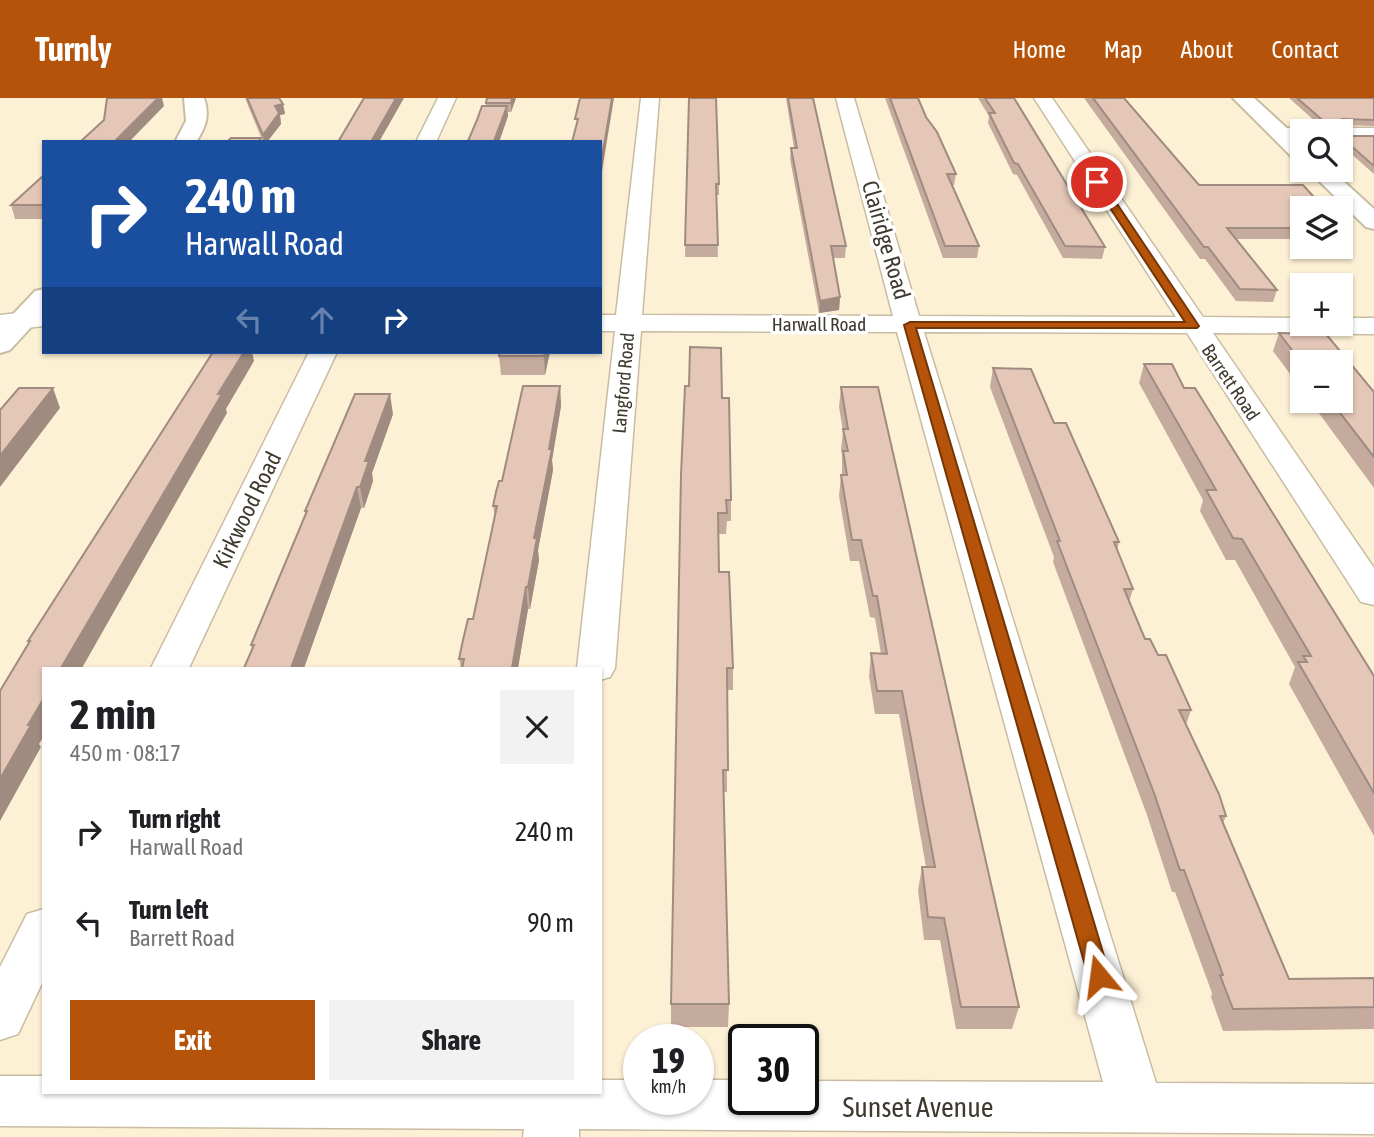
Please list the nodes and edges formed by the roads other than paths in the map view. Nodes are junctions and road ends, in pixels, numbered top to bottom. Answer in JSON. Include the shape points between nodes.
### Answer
{"nodes":[{"id":1,"x":194,"y":98,"type":"edge"},
{"id":2,"x":447,"y":98,"type":"edge"},
{"id":3,"x":650,"y":98,"type":"edge"},
{"id":4,"x":845,"y":98,"type":"edge"},
{"id":5,"x":1042,"y":98,"type":"edge"},
{"id":6,"x":1243,"y":98,"type":"edge"},
{"id":7,"x":1281,"y":134,"type":"junction"},
{"id":8,"x":1290,"y":134,"type":"edge"},
{"id":9,"x":1353,"y":134,"type":"edge"},
{"id":10,"x":1374,"y":134,"type":"edge"},
{"id":11,"x":186,"y":140,"type":"edge"},
{"id":12,"x":427,"y":140,"type":"edge"},
{"id":13,"x":1290,"y":143,"type":"edge"},
{"id":14,"x":1332,"y":182,"type":"edge"},
{"id":15,"x":1371,"y":217,"type":"edge"},
{"id":16,"x":42,"y":300,"type":"edge"},
{"id":17,"x":27,"y":323,"type":"edge"},
{"id":18,"x":614,"y":323,"type":"edge"},
{"id":19,"x":910,"y":325,"type":"junction"},
{"id":20,"x":1193,"y":326,"type":"junction"},
{"id":21,"x":1374,"y":326,"type":"edge"},
{"id":22,"x":0,"y":344,"type":"edge"},
{"id":23,"x":322,"y":354,"type":"edge"},
{"id":24,"x":1374,"y":594,"type":"edge"},
{"id":25,"x":170,"y":667,"type":"edge"},
{"id":26,"x":596,"y":667,"type":"edge"},
{"id":27,"x":42,"y":932,"type":"edge"},
{"id":28,"x":0,"y":1017,"type":"edge"},
{"id":29,"x":0,"y":1101,"type":"edge"},
{"id":30,"x":1138,"y":1108,"type":"junction"},
{"id":31,"x":1374,"y":1109,"type":"edge"},
{"id":32,"x":553,"y":1111,"type":"edge"}],
"edges":[{"from":1,"to":11,"type":"main road","via":[[198,116]]},
{"from":2,"to":12,"type":"street"},
{"from":3,"to":18,"type":"street","name":"Langford Road"},
{"from":4,"to":19,"type":"street","name":"Clairidge Road"},
{"from":5,"to":20,"type":"street","name":"Barrett Road"},
{"from":6,"to":7,"type":"main road"},
{"from":7,"to":8,"type":"street"},
{"from":7,"to":13,"type":"main road"},
{"from":9,"to":10,"type":"street"},
{"from":14,"to":15,"type":"main road"},
{"from":16,"to":17,"type":"main road"},
{"from":17,"to":22,"type":"main road"},
{"from":18,"to":19,"type":"street","name":"Harwall Road"},
{"from":18,"to":26,"type":"street","name":"Langford Road"},
{"from":19,"to":20,"type":"street","name":"Harwall Road"},
{"from":19,"to":30,"type":"street","name":"Clairidge Road"},
{"from":20,"to":21,"type":"street","name":"Harwall Road"},
{"from":20,"to":24,"type":"street","name":"Barrett Road"},
{"from":23,"to":25,"type":"street","name":"Kirkwood Road"},
{"from":27,"to":28,"type":"street"},
{"from":29,"to":32,"type":"street","name":"Sunset Avenue"},
{"from":30,"to":31,"type":"street","name":"Sunset Avenue"},
{"from":30,"to":32,"type":"street","name":"Sunset Avenue"}]}
